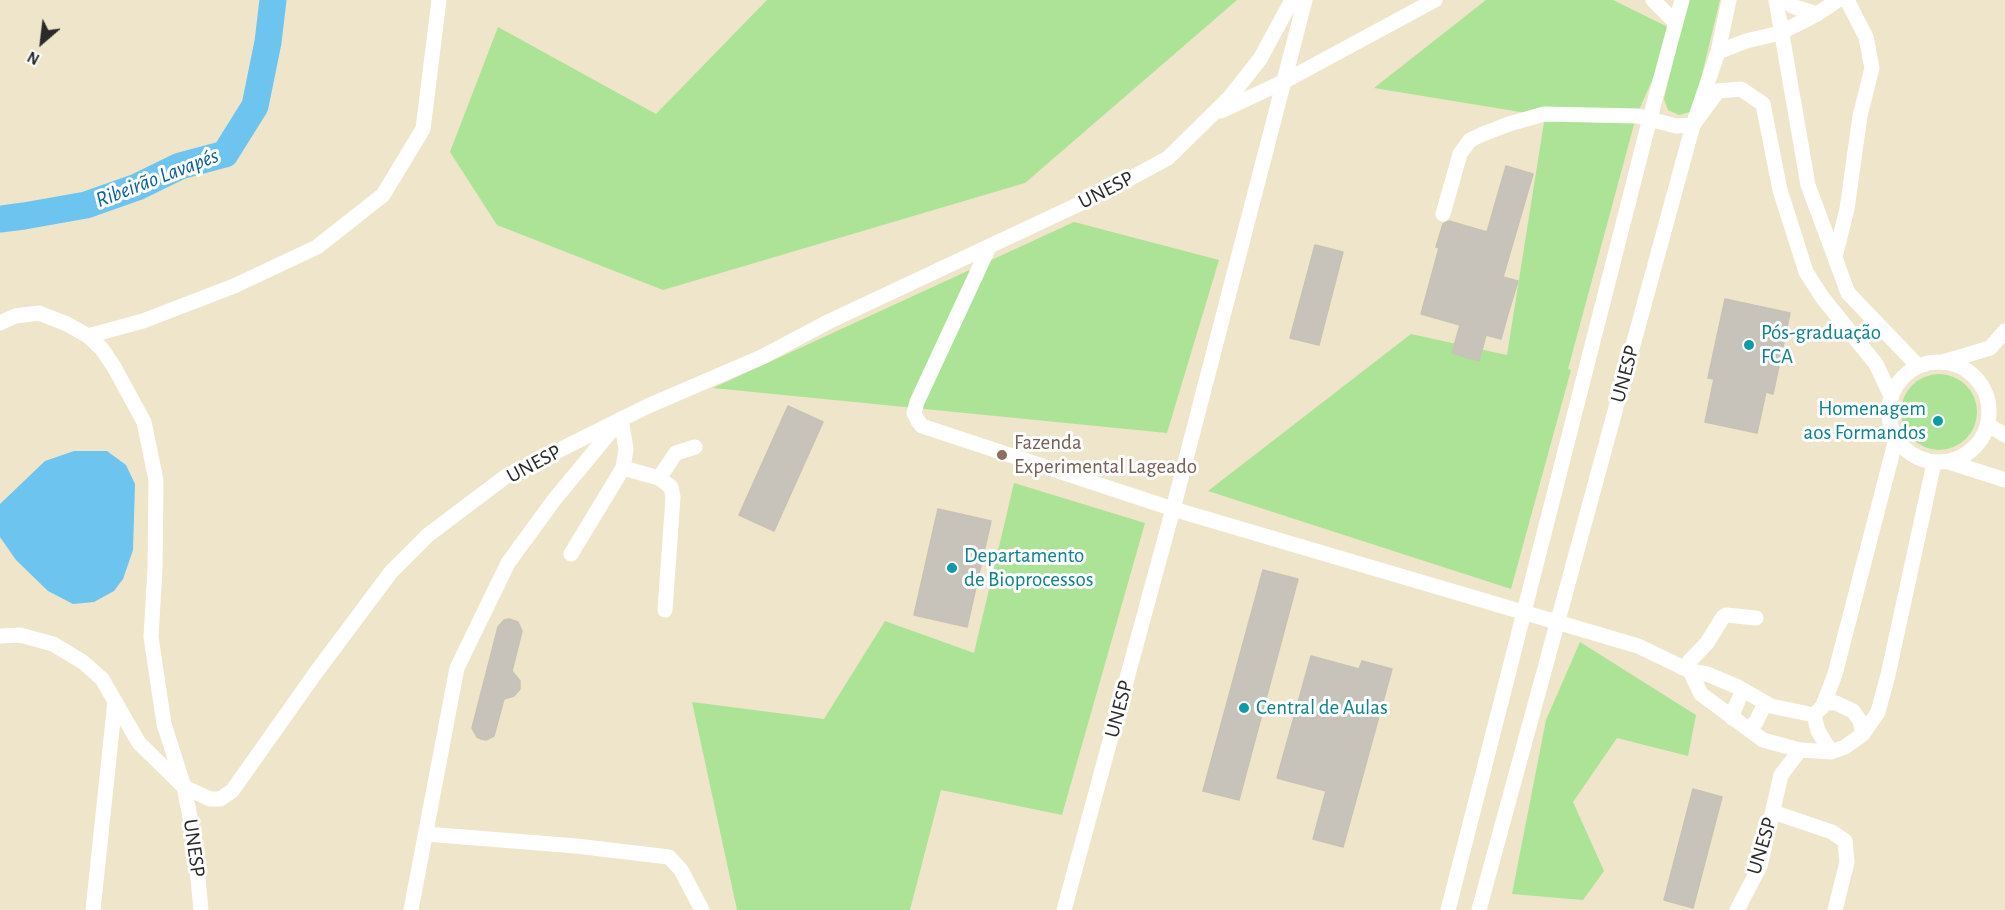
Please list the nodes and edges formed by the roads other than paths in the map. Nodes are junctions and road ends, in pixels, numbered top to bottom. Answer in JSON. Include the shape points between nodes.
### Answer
{"nodes":[{"id":1,"x":439,"y":0,"type":"edge"},
{"id":2,"x":1292,"y":0,"type":"edge"},
{"id":3,"x":1305,"y":0,"type":"edge"},
{"id":4,"x":1436,"y":0,"type":"edge"},
{"id":5,"x":1653,"y":0,"type":"edge"},
{"id":6,"x":1682,"y":0,"type":"edge"},
{"id":7,"x":1729,"y":0,"type":"edge"},
{"id":8,"x":1776,"y":0,"type":"edge"},
{"id":9,"x":1787,"y":0,"type":"edge"},
{"id":10,"x":1838,"y":0,"type":"edge"},
{"id":11,"x":1847,"y":0,"type":"edge"},
{"id":12,"x":1817,"y":14,"type":"junction"},
{"id":13,"x":1676,"y":23,"type":"junction"},
{"id":14,"x":1780,"y":33,"type":"junction"},
{"id":15,"x":1718,"y":52,"type":"junction"},
{"id":16,"x":1286,"y":81,"type":"junction"},
{"id":17,"x":1210,"y":116,"type":"junction"},
{"id":18,"x":1650,"y":117,"type":"junction"},
{"id":19,"x":1693,"y":125,"type":"junction"},
{"id":20,"x":1443,"y":214,"type":"dead end"},
{"id":21,"x":989,"y":247,"type":"junction"},
{"id":22,"x":1835,"y":256,"type":"junction"},
{"id":23,"x":0,"y":323,"type":"edge"},
{"id":24,"x":2005,"y":331,"type":"edge"},
{"id":25,"x":88,"y":336,"type":"junction"},
{"id":26,"x":1943,"y":362,"type":"junction"},
{"id":27,"x":1918,"y":366,"type":"junction"},
{"id":28,"x":1890,"y":396,"type":"junction"},
{"id":29,"x":621,"y":419,"type":"junction"},
{"id":30,"x":1988,"y":425,"type":"junction"},
{"id":31,"x":2005,"y":435,"type":"edge"},
{"id":32,"x":1896,"y":439,"type":"junction"},
{"id":33,"x":695,"y":447,"type":"dead end"},
{"id":34,"x":1941,"y":462,"type":"junction"},
{"id":35,"x":622,"y":468,"type":"junction"},
{"id":36,"x":659,"y":478,"type":"junction"},
{"id":37,"x":2005,"y":480,"type":"edge"},
{"id":38,"x":1173,"y":508,"type":"junction"},
{"id":39,"x":571,"y":554,"type":"dead end"},
{"id":40,"x":665,"y":610,"type":"dead end"},
{"id":41,"x":1524,"y":612,"type":"junction"},
{"id":42,"x":1756,"y":618,"type":"dead end"},
{"id":43,"x":1557,"y":622,"type":"junction"},
{"id":44,"x":0,"y":636,"type":"edge"},
{"id":45,"x":1686,"y":670,"type":"junction"},
{"id":46,"x":1743,"y":690,"type":"junction"},
{"id":47,"x":115,"y":701,"type":"junction"},
{"id":48,"x":1824,"y":702,"type":"junction"},
{"id":49,"x":1765,"y":703,"type":"junction"},
{"id":50,"x":1814,"y":715,"type":"junction"},
{"id":51,"x":1732,"y":718,"type":"junction"},
{"id":52,"x":1748,"y":729,"type":"junction"},
{"id":53,"x":1863,"y":734,"type":"junction"},
{"id":54,"x":1800,"y":750,"type":"junction"},
{"id":55,"x":1831,"y":752,"type":"junction"},
{"id":56,"x":184,"y":787,"type":"junction"},
{"id":57,"x":1773,"y":812,"type":"junction"},
{"id":58,"x":426,"y":834,"type":"junction"},
{"id":59,"x":93,"y":910,"type":"edge"},
{"id":60,"x":201,"y":910,"type":"edge"},
{"id":61,"x":411,"y":910,"type":"edge"},
{"id":62,"x":702,"y":910,"type":"edge"},
{"id":63,"x":1064,"y":910,"type":"edge"},
{"id":64,"x":1449,"y":910,"type":"edge"},
{"id":65,"x":1479,"y":910,"type":"edge"},
{"id":66,"x":1737,"y":910,"type":"edge"},
{"id":67,"x":1835,"y":910,"type":"edge"}],
"edges":[{"from":1,"to":25,"type":"street","via":[[423,129],[383,195],[307,252],[144,321]]},
{"from":2,"to":17,"type":"street","name":"UNESP","via":[[1260,59]]},
{"from":3,"to":16,"type":"street","name":"UNESP"},
{"from":4,"to":16,"type":"street","name":"UNESP"},
{"from":5,"to":13,"type":"street"},
{"from":6,"to":13,"type":"street","name":"UNESP"},
{"from":7,"to":15,"type":"street","name":"UNESP"},
{"from":8,"to":14,"type":"street"},
{"from":9,"to":12,"type":"street","via":[[1792,6]]},
{"from":10,"to":12,"type":"street"},
{"from":11,"to":22,"type":"street","via":[[1866,37],[1872,68]]},
{"from":12,"to":14,"type":"street"},
{"from":13,"to":18,"type":"street","name":"UNESP"},
{"from":14,"to":15,"type":"street"},
{"from":14,"to":22,"type":"street","via":[[1808,185]]},
{"from":15,"to":19,"type":"street","name":"UNESP"},
{"from":16,"to":17,"type":"street","name":"UNESP"},
{"from":16,"to":38,"type":"street","name":"UNESP"},
{"from":17,"to":21,"type":"street","name":"UNESP","via":[[1168,158]]},
{"from":18,"to":19,"type":"street","via":[[1676,126]]},
{"from":18,"to":20,"type":"street","via":[[1544,114],[1470,140],[1460,154]]},
{"from":18,"to":41,"type":"street","name":"UNESP"},
{"from":19,"to":28,"type":"street","name":"UNESP","via":[[1718,91],[1741,89],[1763,104],[1780,190],[1806,273],[1876,364]]},
{"from":19,"to":43,"type":"street","name":"UNESP"},
{"from":21,"to":29,"type":"street","name":"UNESP","via":[[762,357]]},
{"from":21,"to":38,"type":"street","via":[[917,402],[914,413],[918,421],[922,426]]},
{"from":22,"to":27,"type":"street","via":[[1848,293]]},
{"from":23,"to":25,"type":"street","name":"UNESP","via":[[15,316],[39,314]]},
{"from":24,"to":26,"type":"street","via":[[1990,348]]},
{"from":25,"to":56,"type":"street","name":"UNESP","via":[[102,349],[144,422],[156,480],[151,637],[164,724]]},
{"from":26,"to":27,"type":"street"},
{"from":26,"to":30,"type":"street","via":[[1957,365],[1978,381],[1989,409]]},
{"from":27,"to":28,"type":"street","via":[[1907,373]]},
{"from":28,"to":32,"type":"street","name":"UNESP","via":[[1888,411]]},
{"from":29,"to":35,"type":"street","via":[[626,449]]},
{"from":29,"to":56,"type":"street","name":"UNESP","via":[[505,477],[428,535],[391,572],[232,791],[220,799],[210,799]]},
{"from":29,"to":58,"type":"street","via":[[508,563],[457,668]]},
{"from":30,"to":31,"type":"street"},
{"from":30,"to":34,"type":"street","via":[[1974,449],[1962,457]]},
{"from":32,"to":34,"type":"street","via":[[1919,459]]},
{"from":32,"to":48,"type":"street","via":[[1835,674]]},
{"from":33,"to":36,"type":"street","via":[[676,453]]},
{"from":34,"to":37,"type":"street"},
{"from":34,"to":53,"type":"street","via":[[1878,712]]},
{"from":35,"to":36,"type":"street"},
{"from":35,"to":39,"type":"street"},
{"from":36,"to":40,"type":"street","via":[[671,487],[673,497]]},
{"from":38,"to":41,"type":"street"},
{"from":38,"to":63,"type":"street","name":"UNESP"},
{"from":41,"to":43,"type":"street"},
{"from":41,"to":64,"type":"street","name":"UNESP"},
{"from":42,"to":45,"type":"street","via":[[1723,617]]},
{"from":43,"to":45,"type":"street","via":[[1638,646]]},
{"from":43,"to":65,"type":"street","name":"UNESP"},
{"from":44,"to":47,"type":"street","via":[[20,635],[53,644],[102,679]]},
{"from":45,"to":46,"type":"street","via":[[1707,674]]},
{"from":45,"to":51,"type":"street","via":[[1701,694]]},
{"from":46,"to":49,"type":"street"},
{"from":46,"to":51,"type":"street"},
{"from":47,"to":56,"type":"street","via":[[139,743]]},
{"from":47,"to":59,"type":"street"},
{"from":48,"to":50,"type":"street"},
{"from":48,"to":53,"type":"street","via":[[1853,711]]},
{"from":49,"to":50,"type":"street"},
{"from":49,"to":52,"type":"street"},
{"from":50,"to":55,"type":"street","via":[[1818,731]]},
{"from":51,"to":52,"type":"street"},
{"from":52,"to":54,"type":"street","via":[[1763,740]]},
{"from":53,"to":55,"type":"street"},
{"from":54,"to":55,"type":"street"},
{"from":54,"to":57,"type":"street","name":"UNESP","via":[[1781,775]]},
{"from":56,"to":60,"type":"street","name":"UNESP","via":[[194,837]]},
{"from":57,"to":66,"type":"street","name":"UNESP","via":[[1760,866]]},
{"from":57,"to":67,"type":"street","via":[[1832,832],[1845,841],[1847,861]]},
{"from":58,"to":61,"type":"street"},
{"from":58,"to":62,"type":"street","via":[[669,857],[681,870]]}]}
